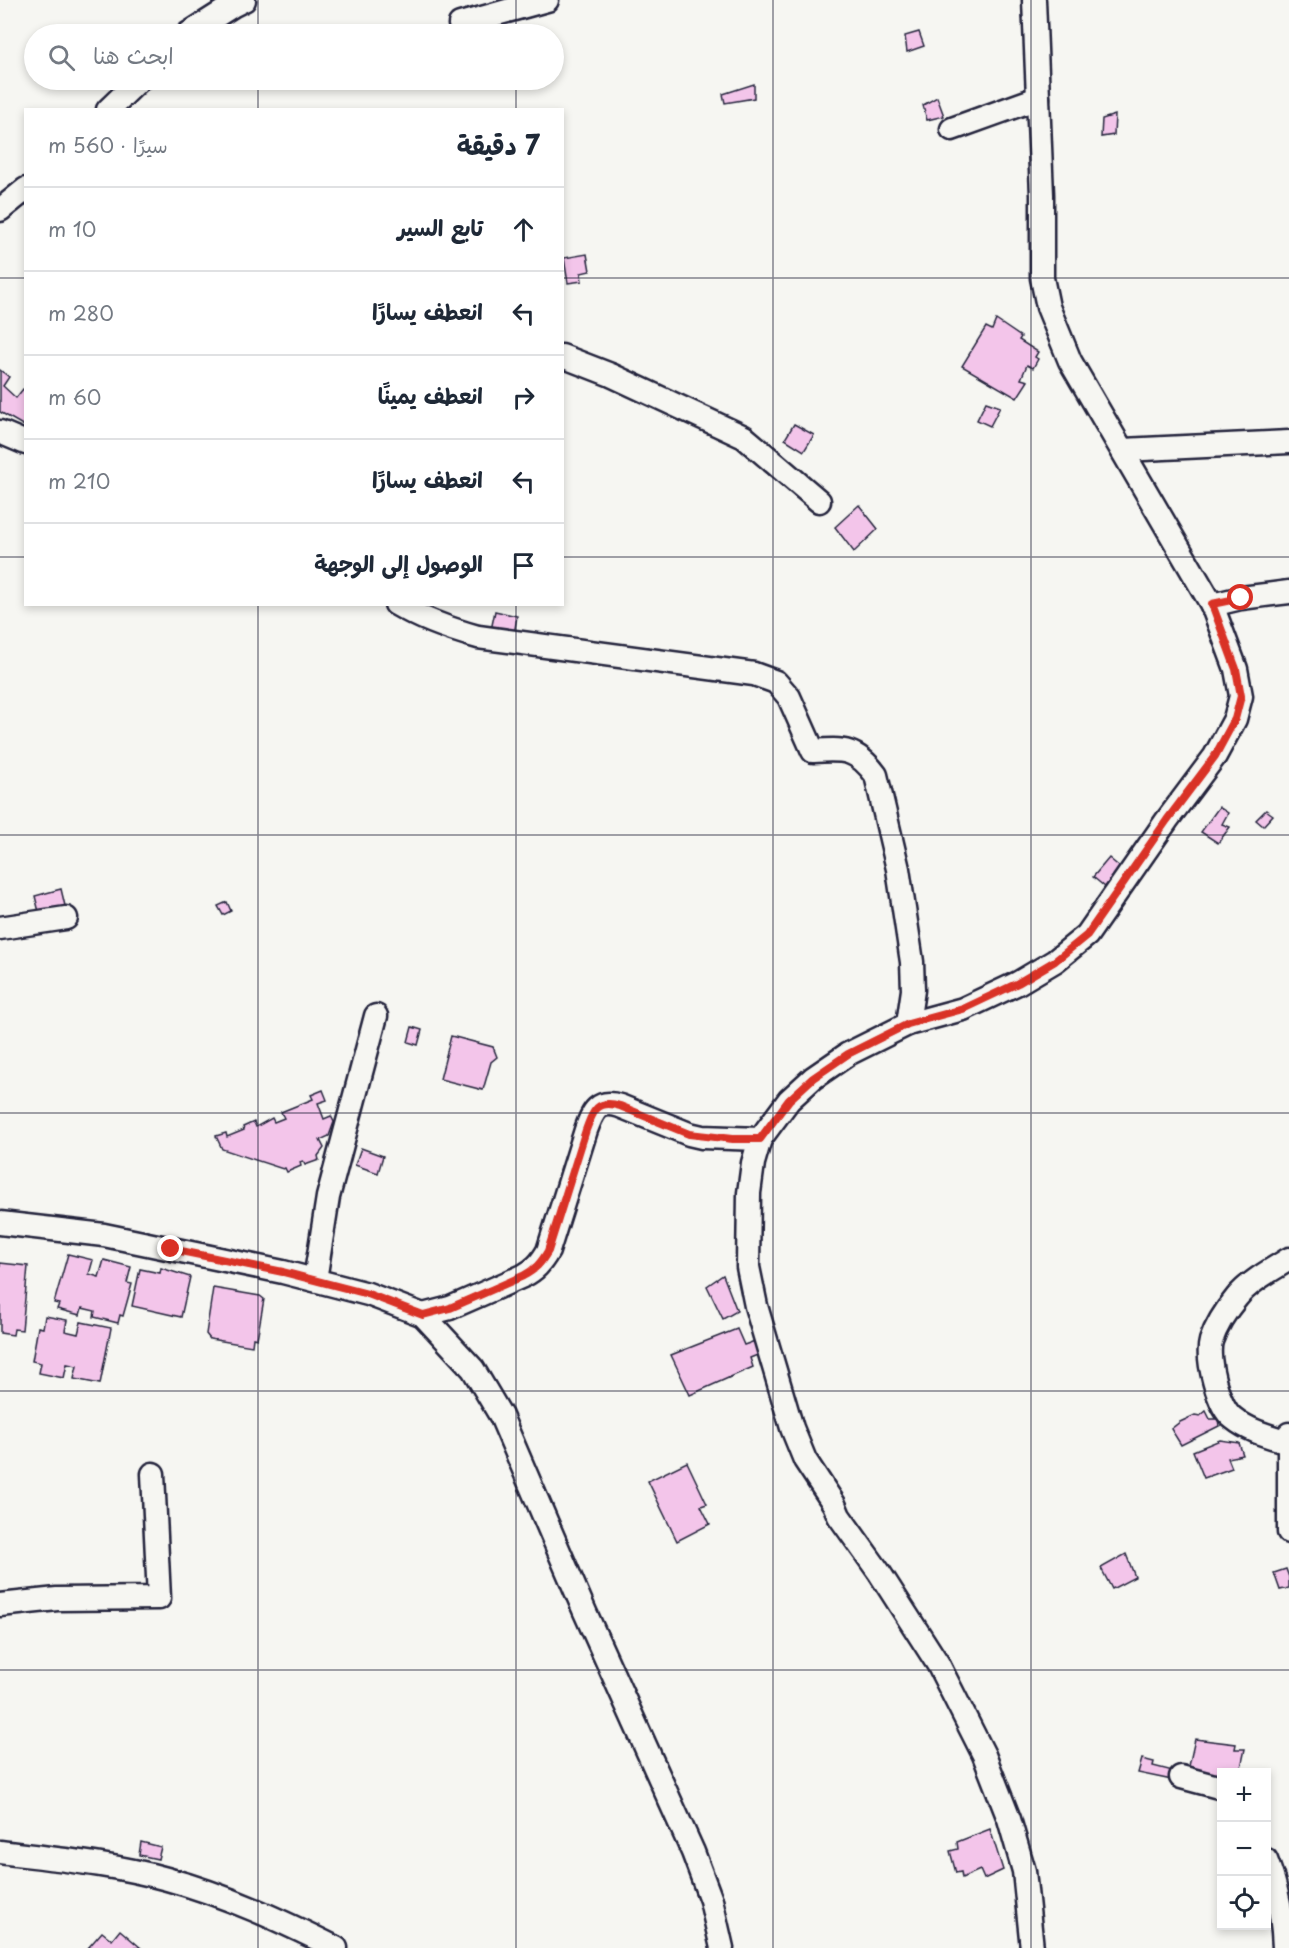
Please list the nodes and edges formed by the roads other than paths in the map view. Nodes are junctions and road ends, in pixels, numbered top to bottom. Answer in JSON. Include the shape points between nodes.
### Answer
{"nodes":[{"id":1,"x":244,"y":0,"type":"edge"},
{"id":2,"x":547,"y":0,"type":"edge"},
{"id":3,"x":1034,"y":0,"type":"edge"},
{"id":4,"x":204,"y":24,"type":"edge"},
{"id":5,"x":460,"y":24,"type":"dead end"},
{"id":6,"x":129,"y":90,"type":"edge"},
{"id":7,"x":1038,"y":98,"type":"junction"},
{"id":8,"x":110,"y":108,"type":"edge"},
{"id":9,"x":952,"y":129,"type":"dead end"},
{"id":10,"x":24,"y":191,"type":"edge"},
{"id":11,"x":0,"y":210,"type":"edge"},
{"id":12,"x":564,"y":358,"type":"edge"},
{"id":13,"x":0,"y":432,"type":"edge"},
{"id":14,"x":24,"y":442,"type":"edge"},
{"id":15,"x":1289,"y":442,"type":"edge"},
{"id":16,"x":1124,"y":450,"type":"junction"},
{"id":17,"x":819,"y":501,"type":"dead end"},
{"id":18,"x":1289,"y":592,"type":"edge"},
{"id":19,"x":1212,"y":604,"type":"junction"},
{"id":20,"x":399,"y":606,"type":"edge"},
{"id":21,"x":66,"y":918,"type":"dead end"},
{"id":22,"x":0,"y":928,"type":"edge"},
{"id":23,"x":376,"y":1016,"type":"dead end"},
{"id":24,"x":908,"y":1024,"type":"junction"},
{"id":25,"x":760,"y":1139,"type":"junction"},
{"id":26,"x":0,"y":1223,"type":"edge"},
{"id":27,"x":1289,"y":1259,"type":"edge"},
{"id":28,"x":315,"y":1280,"type":"junction"},
{"id":29,"x":423,"y":1315,"type":"junction"},
{"id":30,"x":1288,"y":1438,"type":"edge"},
{"id":31,"x":153,"y":1474,"type":"dead end"},
{"id":32,"x":1289,"y":1532,"type":"edge"},
{"id":33,"x":0,"y":1605,"type":"edge"},
{"id":34,"x":1181,"y":1777,"type":"dead end"},
{"id":35,"x":1217,"y":1787,"type":"edge"},
{"id":36,"x":0,"y":1852,"type":"edge"},
{"id":37,"x":1271,"y":1873,"type":"edge"},
{"id":38,"x":336,"y":1948,"type":"edge"},
{"id":39,"x":722,"y":1948,"type":"edge"},
{"id":40,"x":1032,"y":1948,"type":"edge"},
{"id":41,"x":1284,"y":1948,"type":"edge"}],
"edges":[{"from":1,"to":4,"type":"street"},
{"from":2,"to":5,"type":"street"},
{"from":3,"to":7,"type":"street"},
{"from":6,"to":8,"type":"street"},
{"from":7,"to":9,"type":"street"},
{"from":7,"to":16,"type":"street","via":[[1042,278],[1046,296],[1070,361]]},
{"from":10,"to":11,"type":"street"},
{"from":12,"to":17,"type":"street","via":[[611,375],[744,437]]},
{"from":13,"to":14,"type":"street"},
{"from":15,"to":16,"type":"street"},
{"from":16,"to":19,"type":"street"},
{"from":18,"to":19,"type":"street"},
{"from":19,"to":24,"type":"street","via":[[1236,669],[1241,696],[1235,719],[1215,756],[1092,928],[1073,948],[1018,983],[963,1009]]},
{"from":20,"to":24,"type":"street","via":[[447,629],[478,637],[754,674],[776,682],[789,697],[813,751],[841,749],[856,755],[876,775],[898,869],[912,962]]},
{"from":21,"to":22,"type":"street"},
{"from":23,"to":28,"type":"street","via":[[327,1197]]},
{"from":24,"to":25,"type":"street","via":[[848,1054],[813,1078],[789,1100]]},
{"from":25,"to":29,"type":"street","via":[[696,1136],[620,1106],[602,1104],[586,1130],[542,1262],[523,1276],[450,1308]]},
{"from":25,"to":40,"type":"street","via":[[749,1193],[748,1267],[792,1428],[805,1460],[938,1664],[984,1755],[1024,1871]]},
{"from":26,"to":28,"type":"street","via":[[104,1235]]},
{"from":27,"to":30,"type":"street","via":[[1238,1296],[1211,1342],[1214,1378],[1230,1417],[1248,1428]]},
{"from":28,"to":29,"type":"street","via":[[368,1294]]},
{"from":29,"to":39,"type":"street","via":[[473,1369],[501,1416],[693,1852],[711,1900]]},
{"from":30,"to":32,"type":"street"},
{"from":31,"to":33,"type":"street","via":[[159,1598],[57,1599]]},
{"from":34,"to":35,"type":"street"},
{"from":36,"to":38,"type":"street","via":[[120,1868],[168,1879],[270,1916]]},
{"from":37,"to":41,"type":"street","via":[[1277,1888]]}]}
